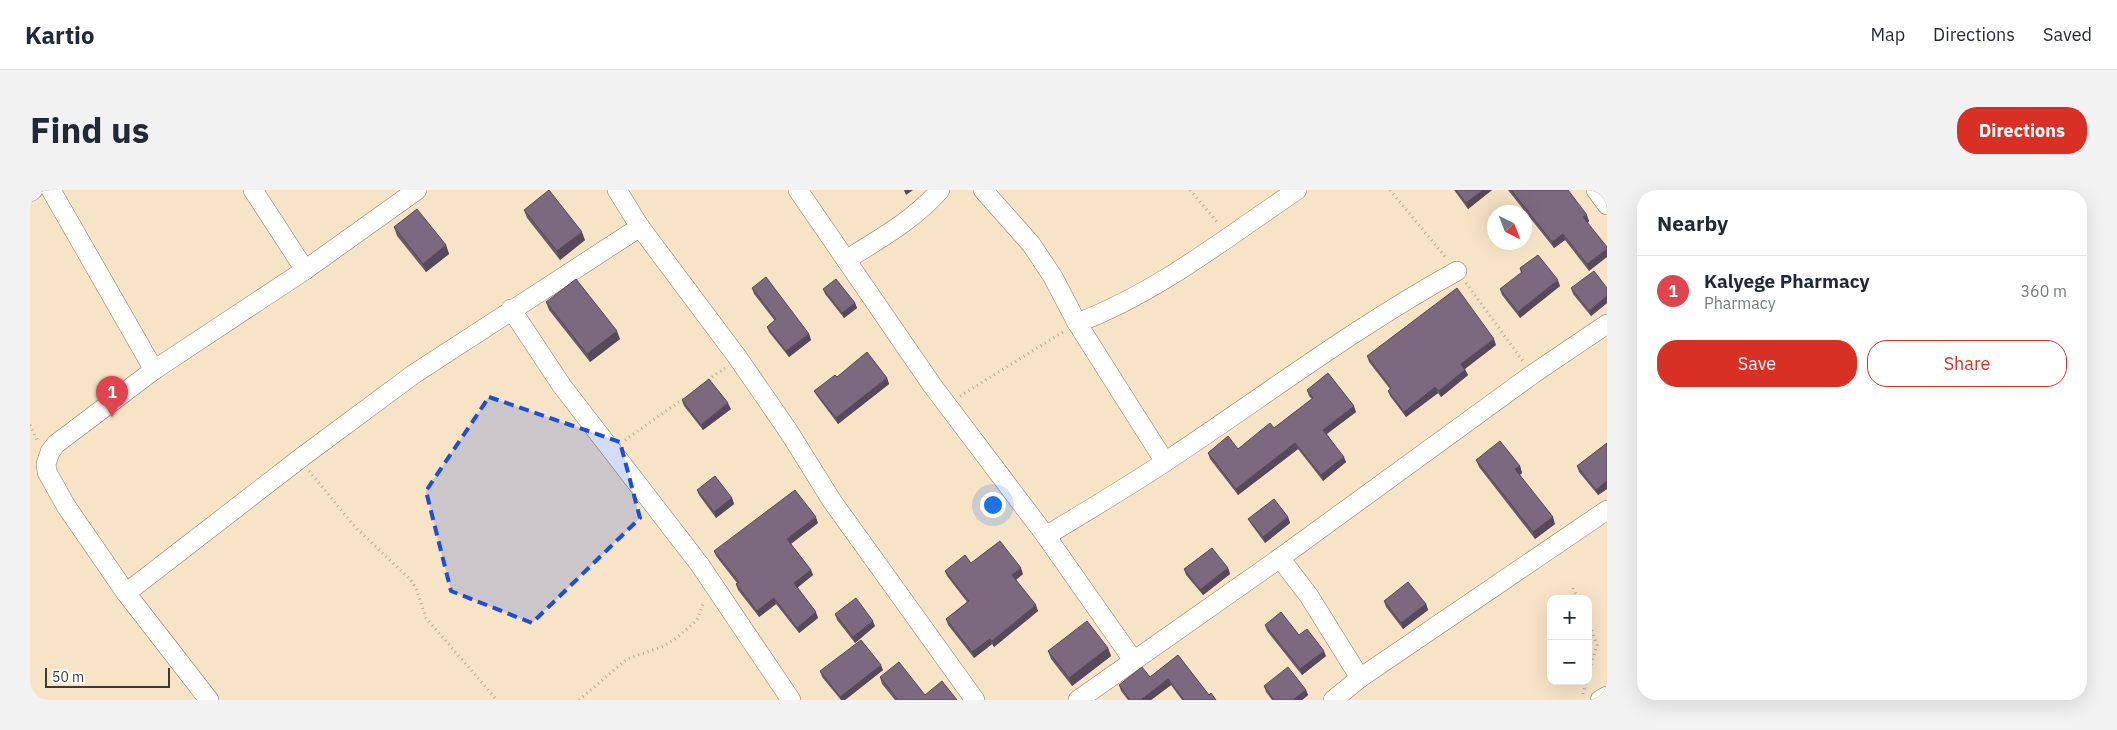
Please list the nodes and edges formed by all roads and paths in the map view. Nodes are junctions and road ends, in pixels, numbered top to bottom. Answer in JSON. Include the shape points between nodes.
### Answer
{"nodes":[{"id":1,"x":51,"y":190,"type":"edge"},
{"id":2,"x":253,"y":190,"type":"edge"},
{"id":3,"x":417,"y":190,"type":"edge"},
{"id":4,"x":617,"y":190,"type":"edge"},
{"id":5,"x":798,"y":190,"type":"edge"},
{"id":6,"x":940,"y":190,"type":"edge"},
{"id":7,"x":984,"y":190,"type":"edge"},
{"id":8,"x":1190,"y":190,"type":"edge"},
{"id":9,"x":1297,"y":190,"type":"edge"},
{"id":10,"x":1596,"y":190,"type":"edge"},
{"id":11,"x":1607,"y":206,"type":"edge"},
{"id":12,"x":640,"y":226,"type":"junction"},
{"id":13,"x":1229,"y":236,"type":"junction"},
{"id":14,"x":846,"y":260,"type":"junction"},
{"id":15,"x":305,"y":270,"type":"junction"},
{"id":16,"x":1457,"y":271,"type":"dead end"},
{"id":17,"x":511,"y":309,"type":"junction"},
{"id":18,"x":1077,"y":323,"type":"junction"},
{"id":19,"x":1607,"y":324,"type":"edge"},
{"id":20,"x":738,"y":358,"type":"junction"},
{"id":21,"x":154,"y":370,"type":"junction"},
{"id":22,"x":701,"y":386,"type":"edge"},
{"id":23,"x":687,"y":397,"type":"edge"},
{"id":24,"x":947,"y":404,"type":"junction"},
{"id":25,"x":611,"y":450,"type":"junction"},
{"id":26,"x":302,"y":457,"type":"junction"},
{"id":27,"x":1165,"y":462,"type":"junction"},
{"id":28,"x":1607,"y":510,"type":"edge"},
{"id":29,"x":1046,"y":536,"type":"junction"},
{"id":30,"x":1280,"y":558,"type":"junction"},
{"id":31,"x":710,"y":579,"type":"junction"},
{"id":32,"x":1573,"y":588,"type":"dead end"},
{"id":33,"x":126,"y":594,"type":"junction"},
{"id":34,"x":1576,"y":595,"type":"edge"},
{"id":35,"x":1592,"y":632,"type":"edge"},
{"id":36,"x":1133,"y":660,"type":"junction"},
{"id":37,"x":1592,"y":661,"type":"edge"},
{"id":38,"x":1360,"y":678,"type":"junction"},
{"id":39,"x":1585,"y":685,"type":"edge"},
{"id":40,"x":1607,"y":696,"type":"edge"},
{"id":41,"x":209,"y":700,"type":"edge"},
{"id":42,"x":496,"y":700,"type":"edge"},
{"id":43,"x":579,"y":700,"type":"edge"},
{"id":44,"x":791,"y":700,"type":"edge"},
{"id":45,"x":975,"y":700,"type":"edge"},
{"id":46,"x":1078,"y":700,"type":"edge"},
{"id":47,"x":1333,"y":700,"type":"edge"},
{"id":48,"x":1582,"y":700,"type":"edge"},
{"id":49,"x":1600,"y":700,"type":"edge"}],
"edges":[{"from":1,"to":21,"type":"street"},
{"from":2,"to":15,"type":"street"},
{"from":3,"to":15,"type":"street"},
{"from":4,"to":12,"type":"street"},
{"from":5,"to":14,"type":"street"},
{"from":6,"to":14,"type":"street","via":[[894,230]]},
{"from":7,"to":18,"type":"street","via":[[1031,244],[1053,276]]},
{"from":8,"to":13,"type":"path"},
{"from":9,"to":13,"type":"street"},
{"from":10,"to":11,"type":"street"},
{"from":12,"to":17,"type":"street"},
{"from":12,"to":20,"type":"street"},
{"from":13,"to":18,"type":"street","via":[[1186,266],[1125,301]]},
{"from":14,"to":24,"type":"street"},
{"from":15,"to":21,"type":"street"},
{"from":16,"to":27,"type":"street","via":[[1313,360]]},
{"from":17,"to":25,"type":"street","via":[[562,386]]},
{"from":17,"to":26,"type":"street","via":[[414,374]]},
{"from":18,"to":24,"type":"path"},
{"from":18,"to":27,"type":"street"},
{"from":19,"to":30,"type":"street"},
{"from":20,"to":22,"type":"path"},
{"from":20,"to":45,"type":"street","via":[[832,501]]},
{"from":21,"to":33,"type":"street","via":[[56,444],[46,458],[47,472],[66,506]]},
{"from":23,"to":25,"type":"path"},
{"from":24,"to":29,"type":"street"},
{"from":25,"to":31,"type":"street"},
{"from":26,"to":33,"type":"street"},
{"from":26,"to":42,"type":"path","via":[[322,488],[356,528],[410,579],[426,618]]},
{"from":27,"to":29,"type":"street"},
{"from":28,"to":38,"type":"street"},
{"from":29,"to":36,"type":"street"},
{"from":30,"to":36,"type":"street"},
{"from":30,"to":38,"type":"street","via":[[1309,596]]},
{"from":31,"to":43,"type":"path","via":[[697,620],[664,646],[626,659]]},
{"from":31,"to":44,"type":"street"},
{"from":32,"to":34,"type":"path"},
{"from":33,"to":41,"type":"street"},
{"from":35,"to":37,"type":"path","via":[[1597,645]]},
{"from":36,"to":46,"type":"street"},
{"from":38,"to":47,"type":"street"},
{"from":39,"to":48,"type":"path"},
{"from":40,"to":49,"type":"street"}]}
